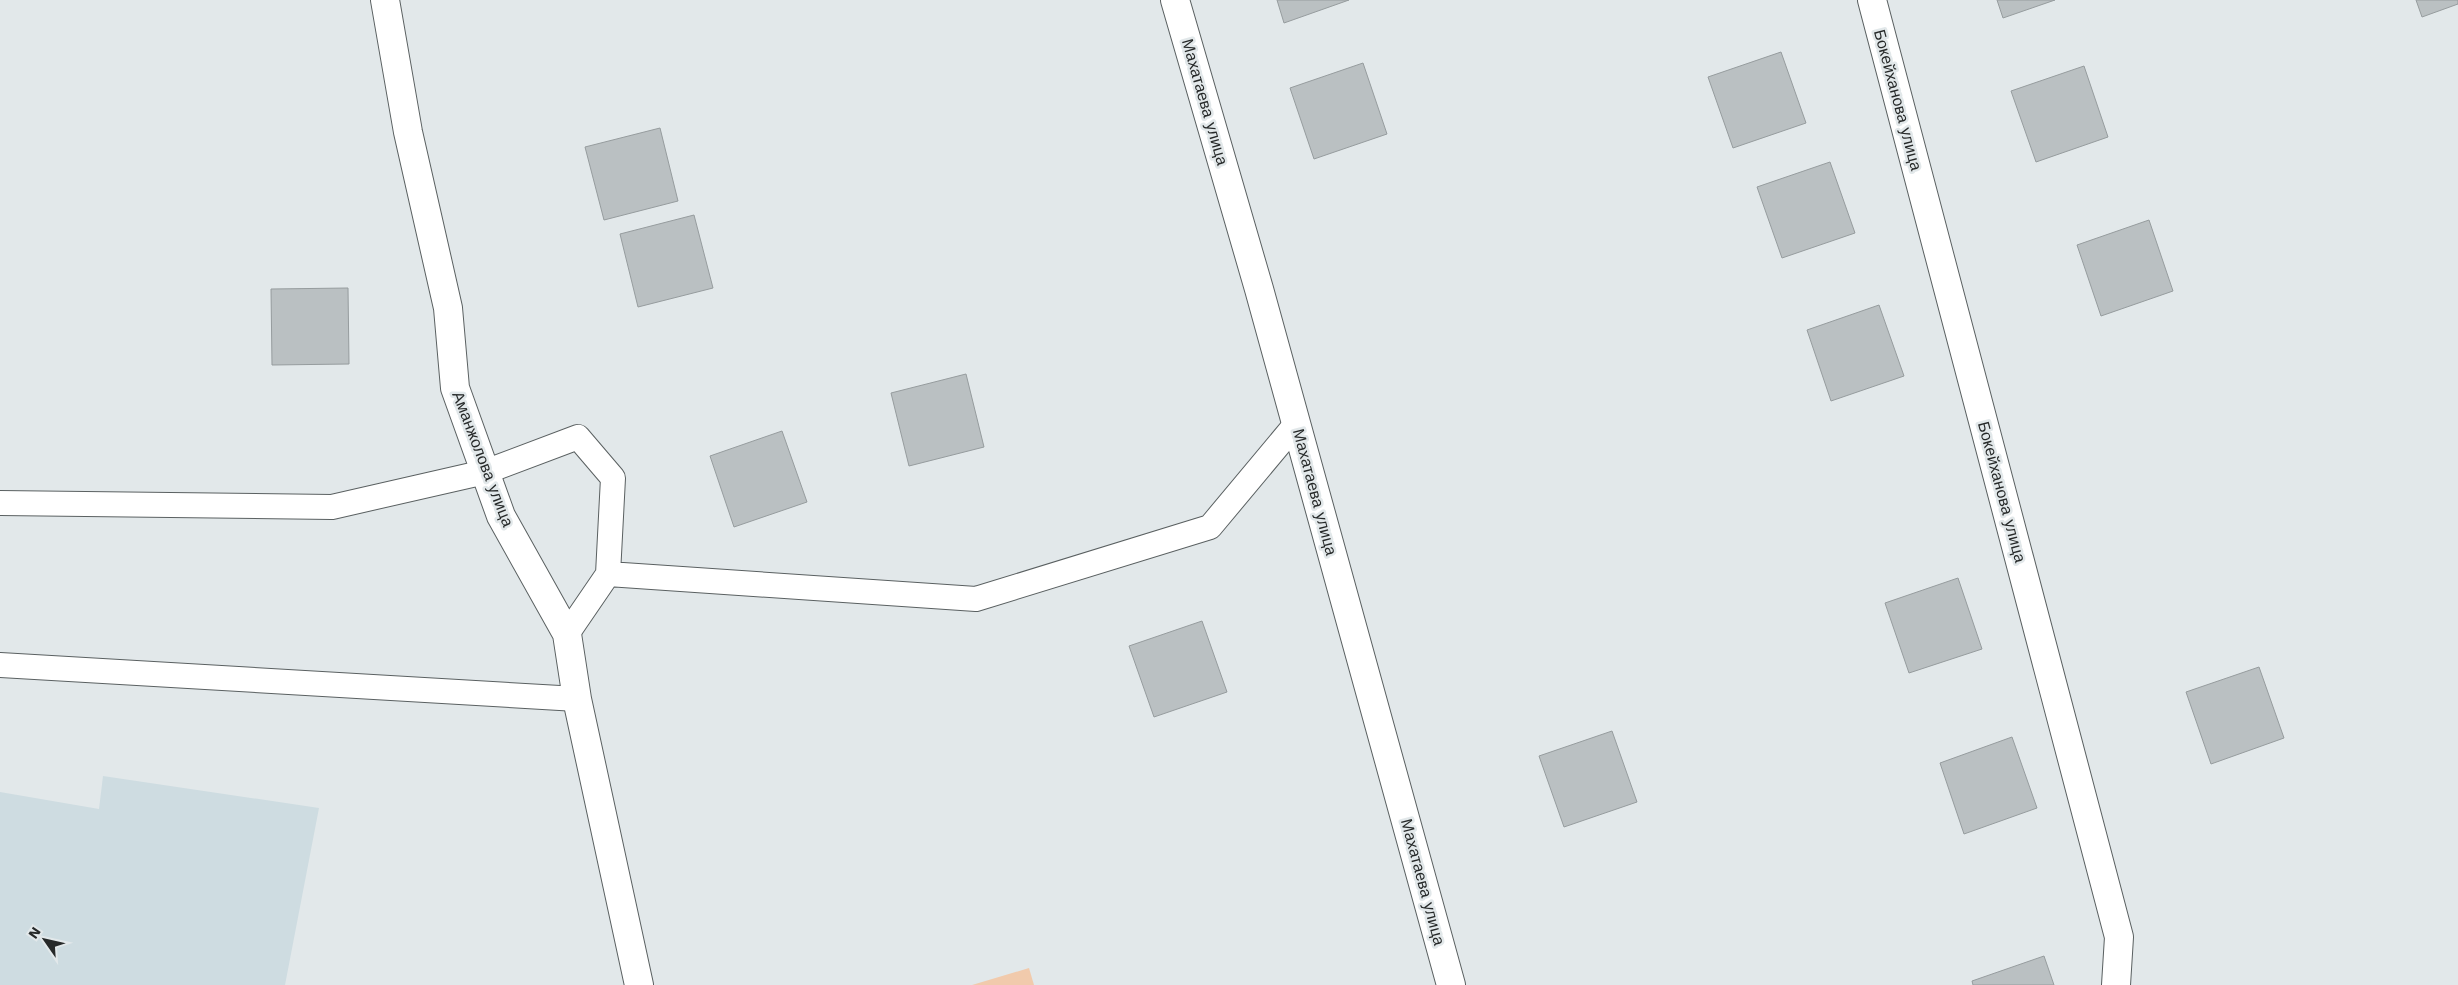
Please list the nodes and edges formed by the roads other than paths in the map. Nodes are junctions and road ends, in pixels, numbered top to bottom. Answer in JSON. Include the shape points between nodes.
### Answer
{"nodes":[{"id":1,"x":385,"y":0,"type":"edge"},
{"id":2,"x":1175,"y":0,"type":"edge"},
{"id":3,"x":1872,"y":0,"type":"edge"},
{"id":4,"x":1296,"y":424,"type":"junction"},
{"id":5,"x":486,"y":472,"type":"junction"},
{"id":6,"x":0,"y":503,"type":"edge"},
{"id":7,"x":608,"y":574,"type":"junction"},
{"id":8,"x":567,"y":634,"type":"junction"},
{"id":9,"x":0,"y":665,"type":"edge"},
{"id":10,"x":577,"y":698,"type":"junction"},
{"id":11,"x":638,"y":985,"type":"edge"},
{"id":12,"x":1451,"y":985,"type":"edge"},
{"id":13,"x":2116,"y":985,"type":"edge"}],
"edges":[{"from":1,"to":5,"type":"street","name":"Аманжолова улица","via":[[408,132],[448,308],[455,388]]},
{"from":2,"to":4,"type":"street","name":"Махатаева улица"},
{"from":3,"to":13,"type":"street","name":"Бокейханова улица","via":[[2119,937]]},
{"from":4,"to":7,"type":"lane","via":[[1210,527],[976,599]]},
{"from":4,"to":12,"type":"street","name":"Махатаева улица"},
{"from":5,"to":6,"type":"lane","via":[[332,507]]},
{"from":5,"to":7,"type":"lane","via":[[578,437],[613,478]]},
{"from":5,"to":8,"type":"street","name":"Аманжолова улица","via":[[502,516]]},
{"from":7,"to":8,"type":"lane"},
{"from":8,"to":10,"type":"street","name":"Аманжолова улица"},
{"from":9,"to":10,"type":"lane"},
{"from":10,"to":11,"type":"street","name":"Аманжолова улица"}]}
